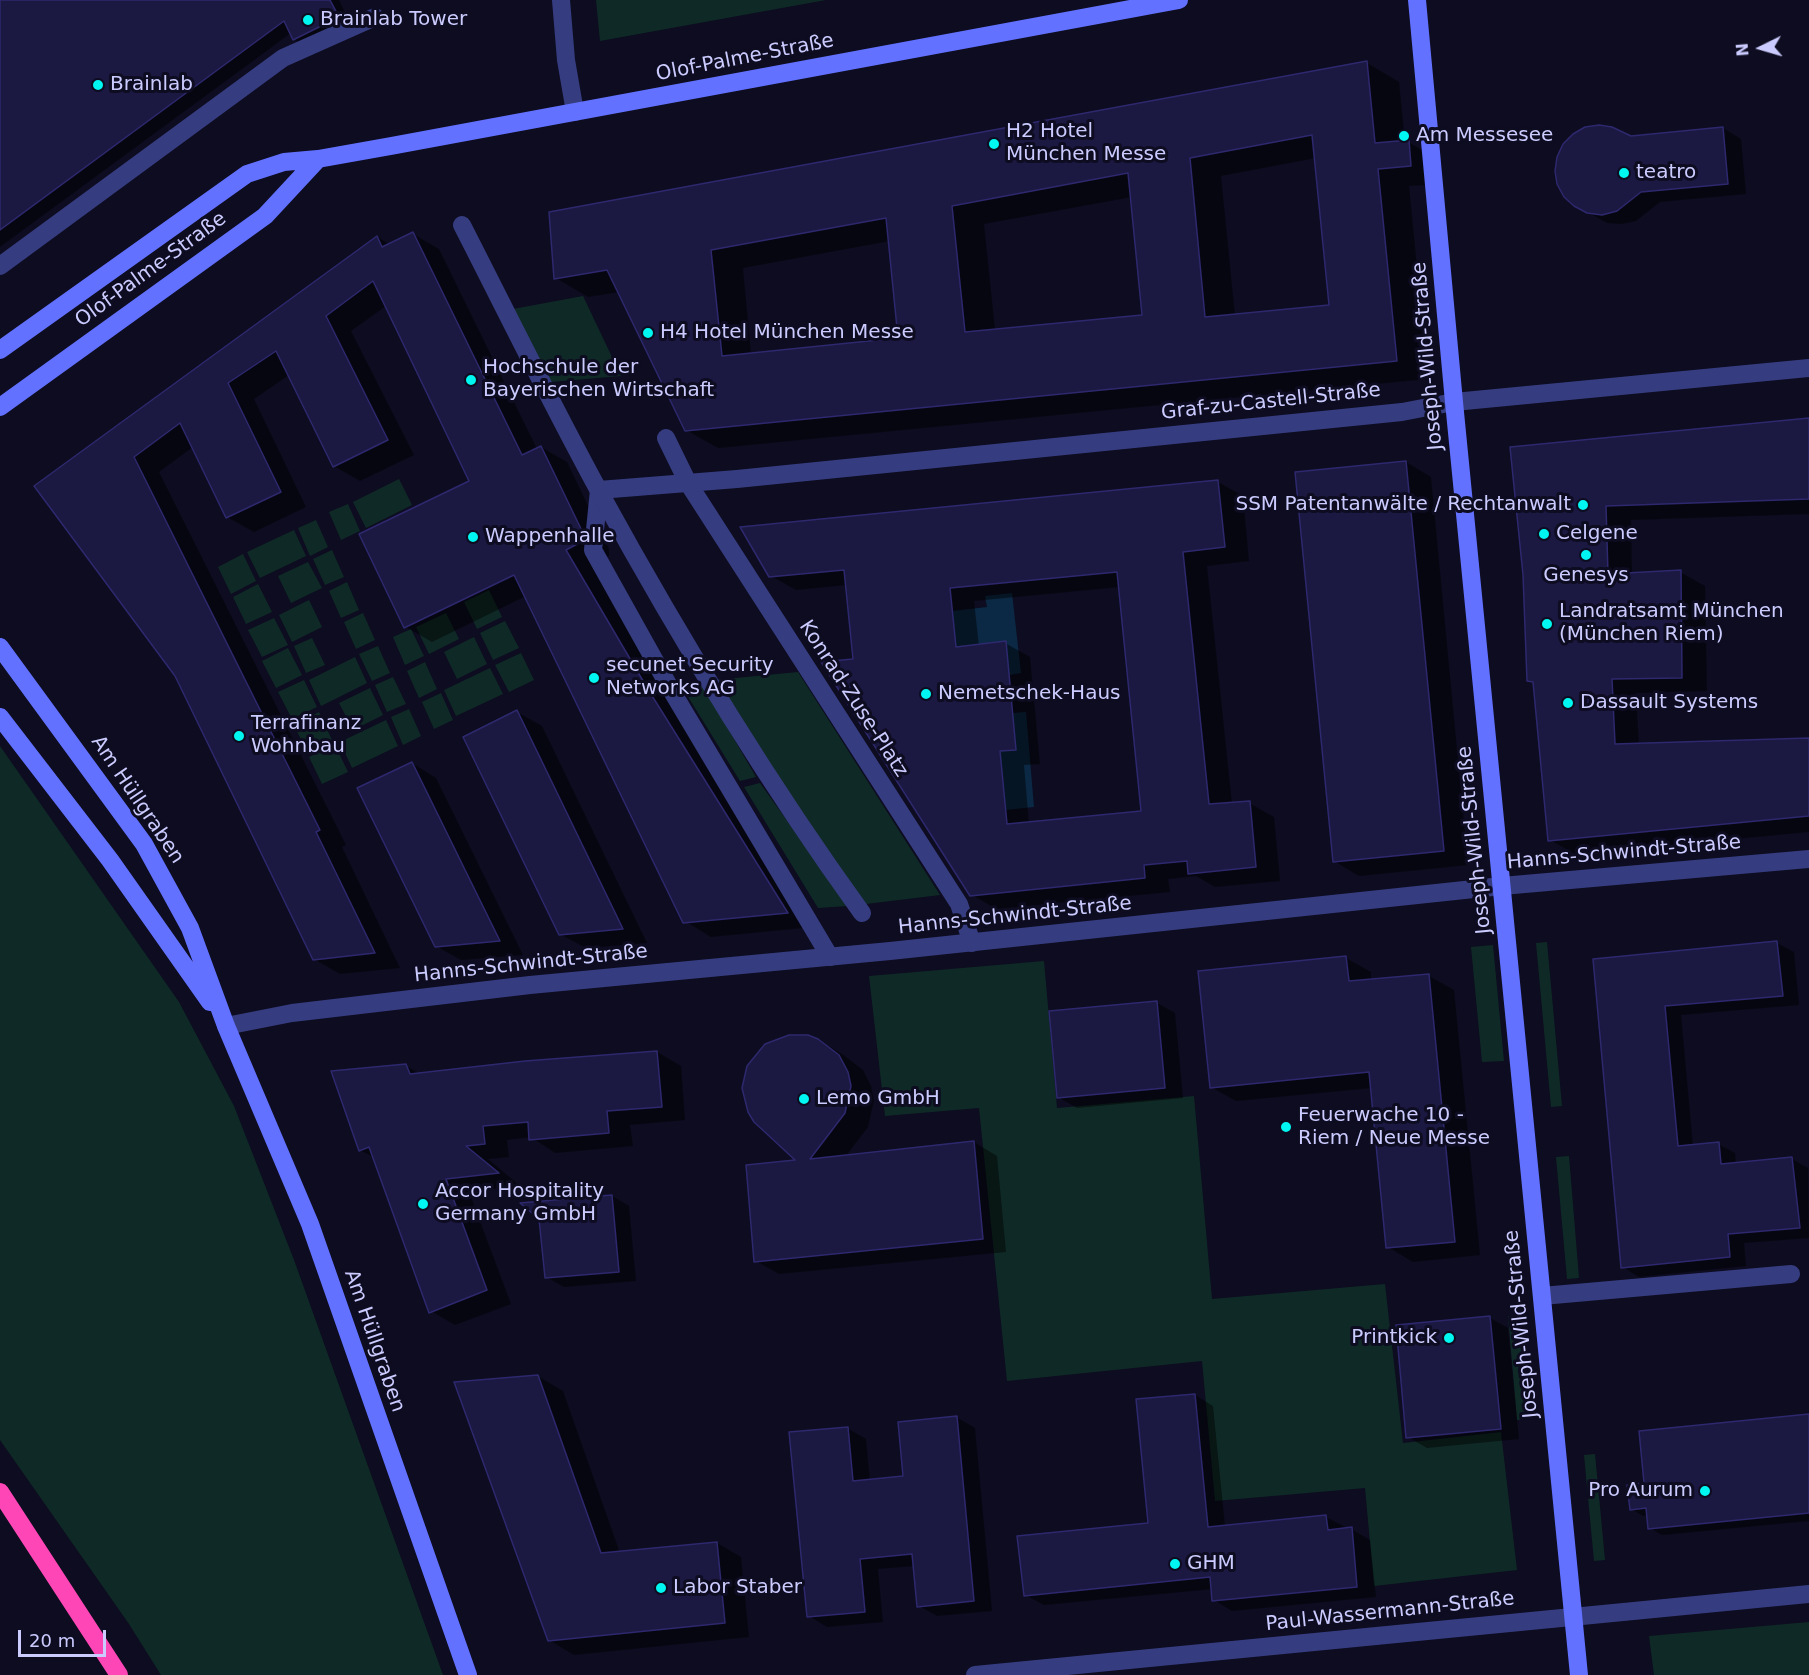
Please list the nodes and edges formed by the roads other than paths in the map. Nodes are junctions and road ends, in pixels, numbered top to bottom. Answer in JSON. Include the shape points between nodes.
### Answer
{"nodes":[{"id":1,"x":561,"y":0,"type":"edge"},
{"id":2,"x":1179,"y":0,"type":"edge"},
{"id":3,"x":1417,"y":0,"type":"edge"},
{"id":4,"x":375,"y":17,"type":"dead end"},
{"id":5,"x":575,"y":112,"type":"junction"},
{"id":6,"x":318,"y":159,"type":"junction"},
{"id":7,"x":462,"y":225,"type":"dead end"},
{"id":8,"x":0,"y":266,"type":"edge"},
{"id":9,"x":0,"y":350,"type":"edge"},
{"id":10,"x":1809,"y":368,"type":"edge"},
{"id":11,"x":1454,"y":402,"type":"junction"},
{"id":12,"x":0,"y":407,"type":"edge"},
{"id":13,"x":666,"y":438,"type":"dead end"},
{"id":14,"x":688,"y":483,"type":"junction"},
{"id":15,"x":599,"y":490,"type":"junction"},
{"id":16,"x":0,"y":647,"type":"edge"},
{"id":17,"x":0,"y":717,"type":"edge"},
{"id":18,"x":1809,"y":858,"type":"edge"},
{"id":19,"x":1502,"y":886,"type":"junction"},
{"id":20,"x":862,"y":914,"type":"dead end"},
{"id":21,"x":972,"y":943,"type":"junction"},
{"id":22,"x":830,"y":957,"type":"junction"},
{"id":23,"x":226,"y":1026,"type":"junction"},
{"id":24,"x":1791,"y":1274,"type":"dead end"},
{"id":25,"x":1542,"y":1296,"type":"junction"},
{"id":26,"x":0,"y":1492,"type":"edge"},
{"id":27,"x":1809,"y":1593,"type":"edge"},
{"id":28,"x":1573,"y":1617,"type":"junction"},
{"id":29,"x":119,"y":1675,"type":"edge"},
{"id":30,"x":468,"y":1675,"type":"edge"},
{"id":31,"x":975,"y":1675,"type":"edge"},
{"id":32,"x":1579,"y":1675,"type":"edge"}],
"edges":[{"from":1,"to":5,"type":"street"},
{"from":2,"to":5,"type":"main road","name":"Olof-Palme-Straße"},
{"from":3,"to":11,"type":"main road","name":"Joseph-Wild-Straße"},
{"from":4,"to":8,"type":"street","via":[[283,58]]},
{"from":5,"to":6,"type":"main road","name":"Olof-Palme-Straße"},
{"from":6,"to":9,"type":"main road","name":"Olof-Palme-Straße","via":[[284,162],[247,174]]},
{"from":6,"to":12,"type":"main road","name":"Olof-Palme-Straße","via":[[265,216]]},
{"from":7,"to":15,"type":"street"},
{"from":10,"to":11,"type":"street","name":"Graf-zu-Castell-Straße"},
{"from":11,"to":14,"type":"street","name":"Graf-zu-Castell-Straße","via":[[1402,412]]},
{"from":11,"to":19,"type":"main road","name":"Joseph-Wild-Straße"},
{"from":13,"to":14,"type":"street","name":"Konrad-Zuse-Platz"},
{"from":14,"to":15,"type":"street"},
{"from":14,"to":21,"type":"street","name":"Konrad-Zuse-Platz","via":[[959,904]]},
{"from":15,"to":20,"type":"street","via":[[708,681],[767,776]]},
{"from":15,"to":22,"type":"street","via":[[593,550]]},
{"from":16,"to":23,"type":"main road","name":"Am Hüllgraben","via":[[144,844],[190,928]]},
{"from":17,"to":23,"type":"main road","name":"Am Hüllgraben","via":[[110,860]]},
{"from":18,"to":19,"type":"street","name":"Hanns-Schwindt-Straße"},
{"from":19,"to":21,"type":"street","name":"Hanns-Schwindt-Straße"},
{"from":19,"to":25,"type":"main road","name":"Joseph-Wild-Straße"},
{"from":21,"to":22,"type":"street","name":"Hanns-Schwindt-Straße"},
{"from":22,"to":23,"type":"street","name":"Hanns-Schwindt-Straße","via":[[447,995],[292,1013]]},
{"from":23,"to":30,"type":"main road","name":"Am Hüllgraben","via":[[310,1224]]},
{"from":24,"to":25,"type":"street"},
{"from":25,"to":28,"type":"main road","name":"Joseph-Wild-Straße"},
{"from":26,"to":29,"type":"highway"},
{"from":27,"to":28,"type":"street","name":"Paul-Wassermann-Straße"},
{"from":28,"to":31,"type":"street","name":"Paul-Wassermann-Straße"},
{"from":28,"to":32,"type":"main road","name":"Joseph-Wild-Straße"}]}
